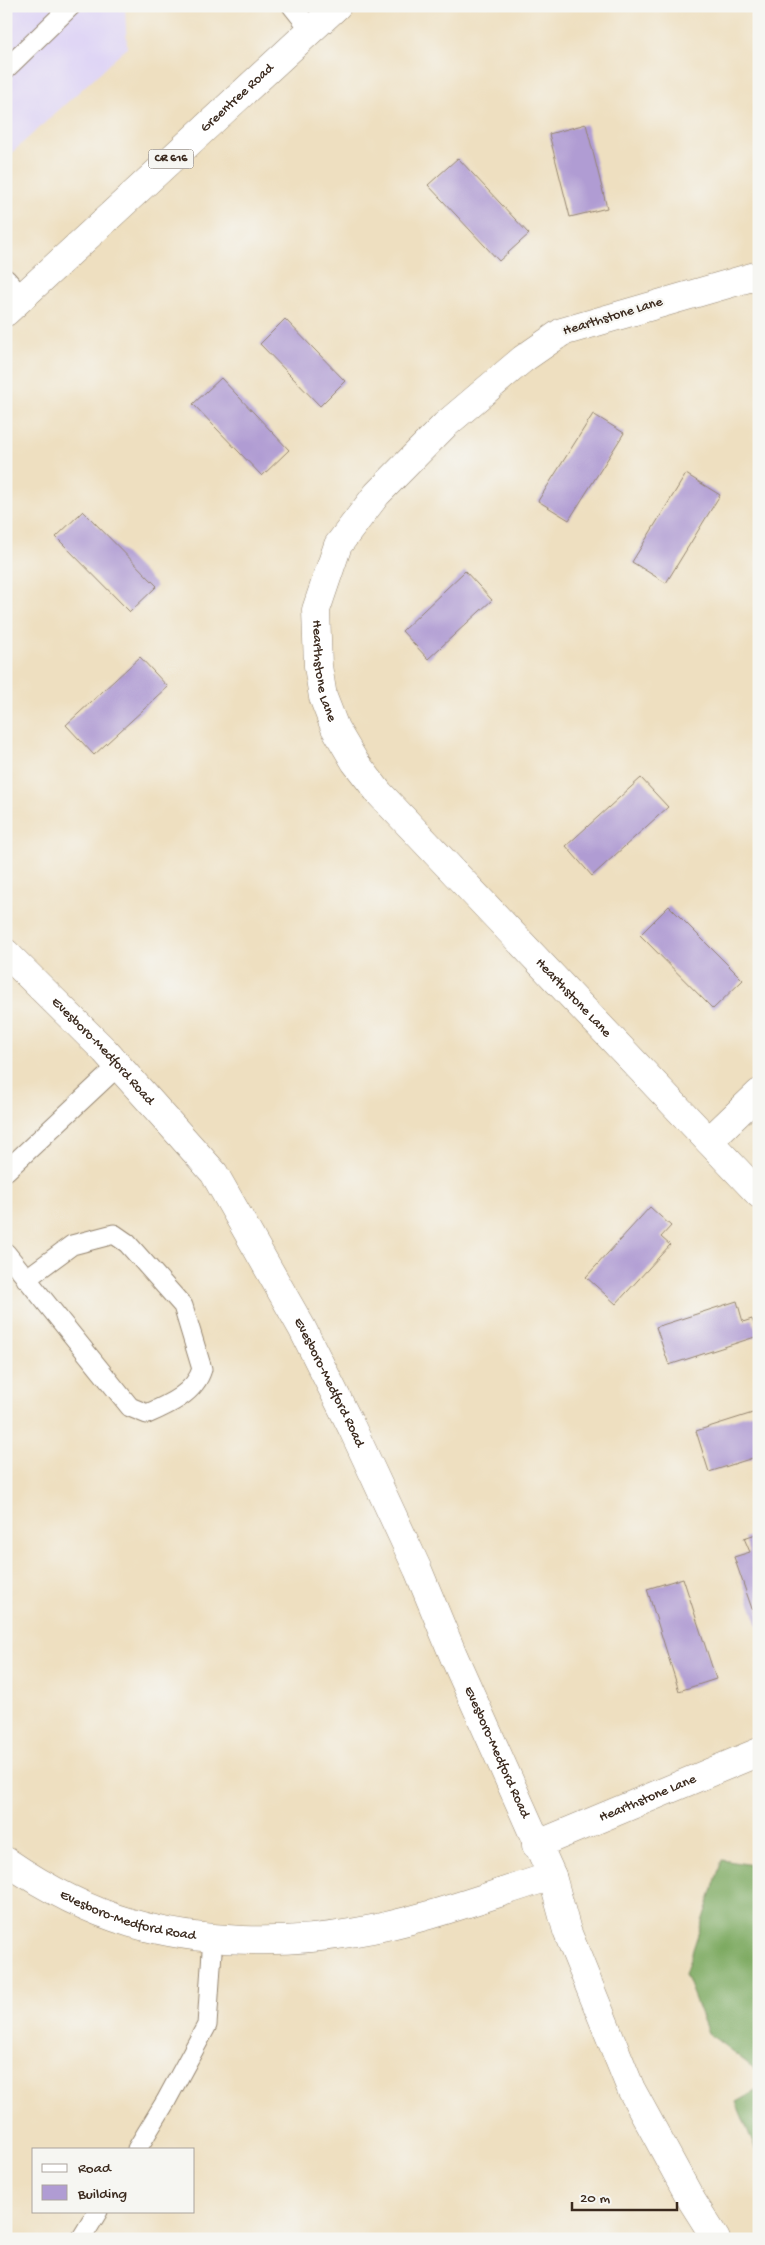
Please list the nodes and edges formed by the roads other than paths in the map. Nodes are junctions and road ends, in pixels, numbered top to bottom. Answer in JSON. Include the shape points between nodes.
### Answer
{"nodes":[{"id":1,"x":71,"y":6,"type":"edge"},
{"id":2,"x":292,"y":6,"type":"edge"},
{"id":3,"x":336,"y":6,"type":"edge"},
{"id":4,"x":311,"y":30,"type":"junction"},
{"id":5,"x":6,"y":69,"type":"edge"},
{"id":6,"x":759,"y":275,"type":"edge"},
{"id":7,"x":12,"y":296,"type":"edge"},
{"id":8,"x":6,"y":953,"type":"edge"},
{"id":9,"x":118,"y":1066,"type":"junction"},
{"id":10,"x":759,"y":1093,"type":"edge"},
{"id":11,"x":709,"y":1141,"type":"junction"},
{"id":12,"x":6,"y":1170,"type":"edge"},
{"id":13,"x":759,"y":1194,"type":"edge"},
{"id":14,"x":6,"y":1252,"type":"edge"},
{"id":15,"x":26,"y":1279,"type":"junction"},
{"id":16,"x":759,"y":1752,"type":"edge"},
{"id":17,"x":536,"y":1845,"type":"junction"},
{"id":18,"x":6,"y":1861,"type":"edge"},
{"id":19,"x":552,"y":1876,"type":"junction"},
{"id":20,"x":213,"y":1937,"type":"junction"},
{"id":21,"x":138,"y":2148,"type":"edge"},
{"id":22,"x":97,"y":2212,"type":"edge"},
{"id":23,"x":81,"y":2239,"type":"edge"},
{"id":24,"x":716,"y":2239,"type":"edge"}],
"edges":[{"from":1,"to":5,"type":"lane"},
{"from":2,"to":4,"type":"lane"},
{"from":3,"to":4,"type":"street","name":"Greentree Road","number":"CR 616"},
{"from":4,"to":7,"type":"street","name":"Greentree Road","number":"CR 616"},
{"from":6,"to":11,"type":"street","name":"Hearthstone Lane","via":[[562,332],[522,359],[445,425],[377,494],[338,545],[316,610],[323,697],[335,728],[355,762],[380,794]]},
{"from":8,"to":9,"type":"street","name":"Evesboro-Medford Road"},
{"from":9,"to":12,"type":"lane"},
{"from":9,"to":17,"type":"street","name":"Evesboro-Medford Road","via":[[214,1173],[302,1328],[418,1570]]},
{"from":10,"to":11,"type":"street"},
{"from":11,"to":13,"type":"street","name":"Hearthstone Lane"},
{"from":14,"to":15,"type":"lane"},
{"from":15,"to":15,"type":"lane","via":[[130,1407],[147,1414],[177,1400],[200,1376],[202,1369],[183,1306],[127,1243],[114,1234],[72,1245]]},
{"from":16,"to":17,"type":"street","name":"Hearthstone Lane"},
{"from":17,"to":19,"type":"street","name":"Evesboro-Medford Road"},
{"from":18,"to":20,"type":"street","name":"Evesboro-Medford Road","via":[[29,1877],[80,1903],[131,1923]]},
{"from":19,"to":20,"type":"street","name":"Evesboro-Medford Road","via":[[405,1922],[355,1932],[304,1939]]},
{"from":19,"to":24,"type":"street","name":"Evesboro-Medford Road","via":[[567,1931],[631,2089]]},
{"from":20,"to":21,"type":"lane","via":[[207,2025]]},
{"from":22,"to":23,"type":"lane"}]}
